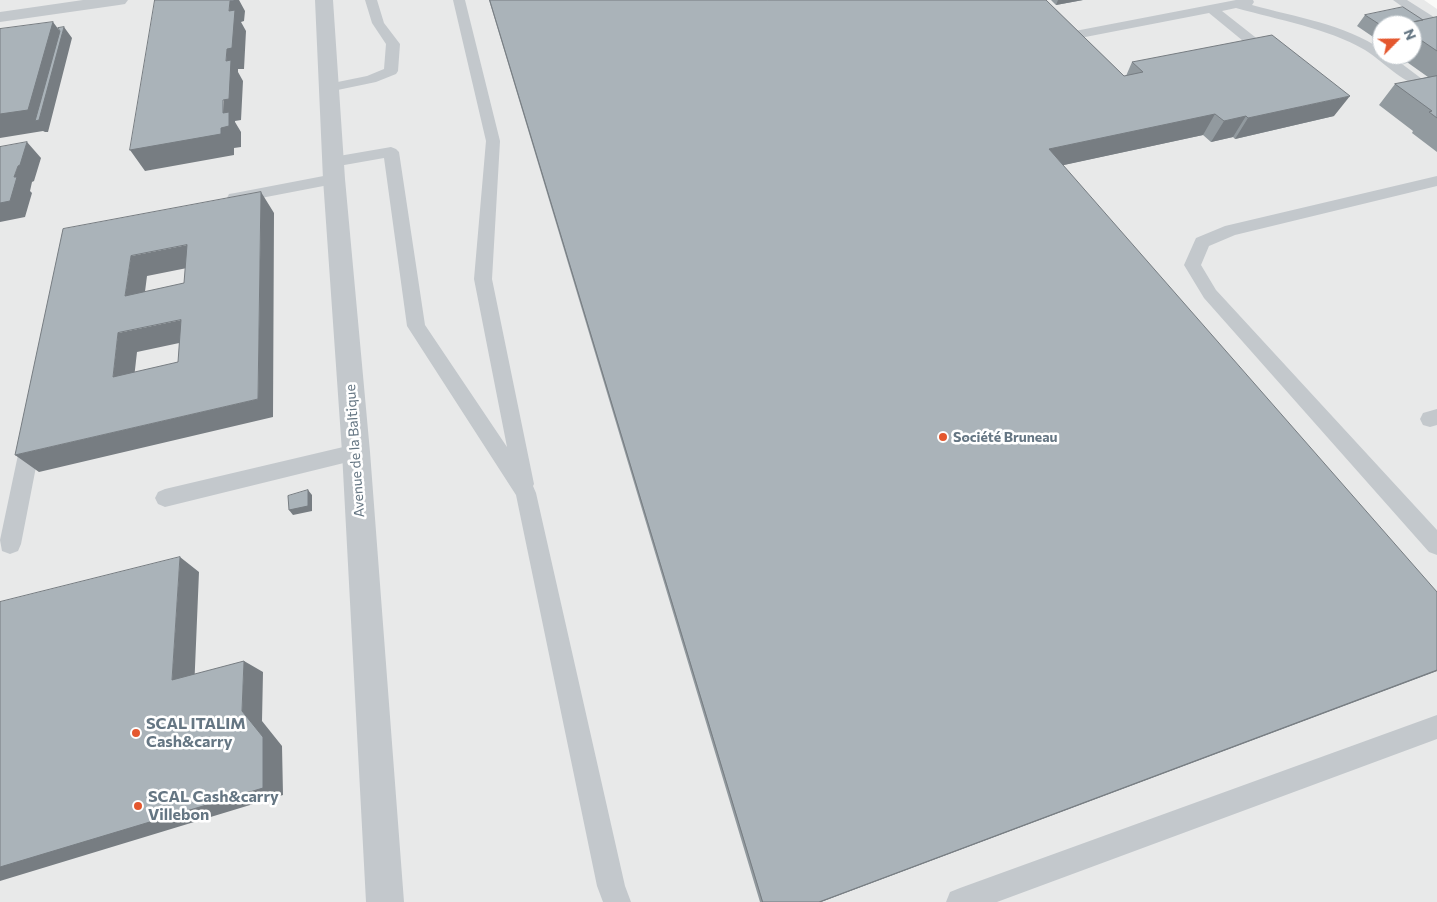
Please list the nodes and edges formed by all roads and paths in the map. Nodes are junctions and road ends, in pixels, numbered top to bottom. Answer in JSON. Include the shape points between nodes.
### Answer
{"nodes":[{"id":1,"x":119,"y":0,"type":"edge"},
{"id":2,"x":324,"y":0,"type":"edge"},
{"id":3,"x":371,"y":0,"type":"edge"},
{"id":4,"x":459,"y":0,"type":"edge"},
{"id":5,"x":1260,"y":0,"type":"edge"},
{"id":6,"x":1399,"y":0,"type":"edge"},
{"id":7,"x":1236,"y":4,"type":"junction"},
{"id":8,"x":1212,"y":9,"type":"junction"},
{"id":9,"x":0,"y":17,"type":"edge"},
{"id":10,"x":1437,"y":26,"type":"edge"},
{"id":11,"x":1075,"y":35,"type":"edge"},
{"id":12,"x":1264,"y":51,"type":"edge"},
{"id":13,"x":1419,"y":82,"type":"edge"},
{"id":14,"x":328,"y":88,"type":"junction"},
{"id":15,"x":333,"y":171,"type":"junction"},
{"id":16,"x":1437,"y":181,"type":"edge"},
{"id":17,"x":219,"y":201,"type":"edge"},
{"id":18,"x":36,"y":420,"type":"edge"},
{"id":19,"x":356,"y":452,"type":"junction"},
{"id":20,"x":526,"y":493,"type":"junction"},
{"id":21,"x":165,"y":498,"type":"dead end"},
{"id":22,"x":10,"y":544,"type":"dead end"},
{"id":23,"x":1437,"y":545,"type":"edge"},
{"id":24,"x":1437,"y":727,"type":"edge"},
{"id":25,"x":385,"y":902,"type":"edge"},
{"id":26,"x":616,"y":902,"type":"edge"},
{"id":27,"x":960,"y":902,"type":"edge"}],
"edges":[{"from":1,"to":9,"type":"street"},
{"from":2,"to":14,"type":"street","name":"Avenue de la Baltique"},
{"from":3,"to":14,"type":"lane","via":[[378,23],[393,44],[391,71],[371,80]]},
{"from":4,"to":20,"type":"lane","via":[[493,141],[483,279]]},
{"from":5,"to":7,"type":"lane"},
{"from":6,"to":10,"type":"lane"},
{"from":7,"to":8,"type":"lane"},
{"from":7,"to":13,"type":"lane","via":[[1344,34],[1372,48]]},
{"from":8,"to":11,"type":"lane"},
{"from":8,"to":12,"type":"lane"},
{"from":14,"to":15,"type":"street","name":"Avenue de la Baltique"},
{"from":15,"to":17,"type":"lane"},
{"from":15,"to":19,"type":"street","name":"Avenue de la Baltique"},
{"from":15,"to":20,"type":"lane","via":[[391,152],[416,326]]},
{"from":16,"to":23,"type":"lane","via":[[1231,230],[1202,242],[1192,265],[1210,294]]},
{"from":18,"to":22,"type":"lane"},
{"from":19,"to":21,"type":"lane"},
{"from":19,"to":25,"type":"street","name":"Avenue de la Baltique"},
{"from":20,"to":26,"type":"lane"},
{"from":24,"to":27,"type":"lane"}]}
